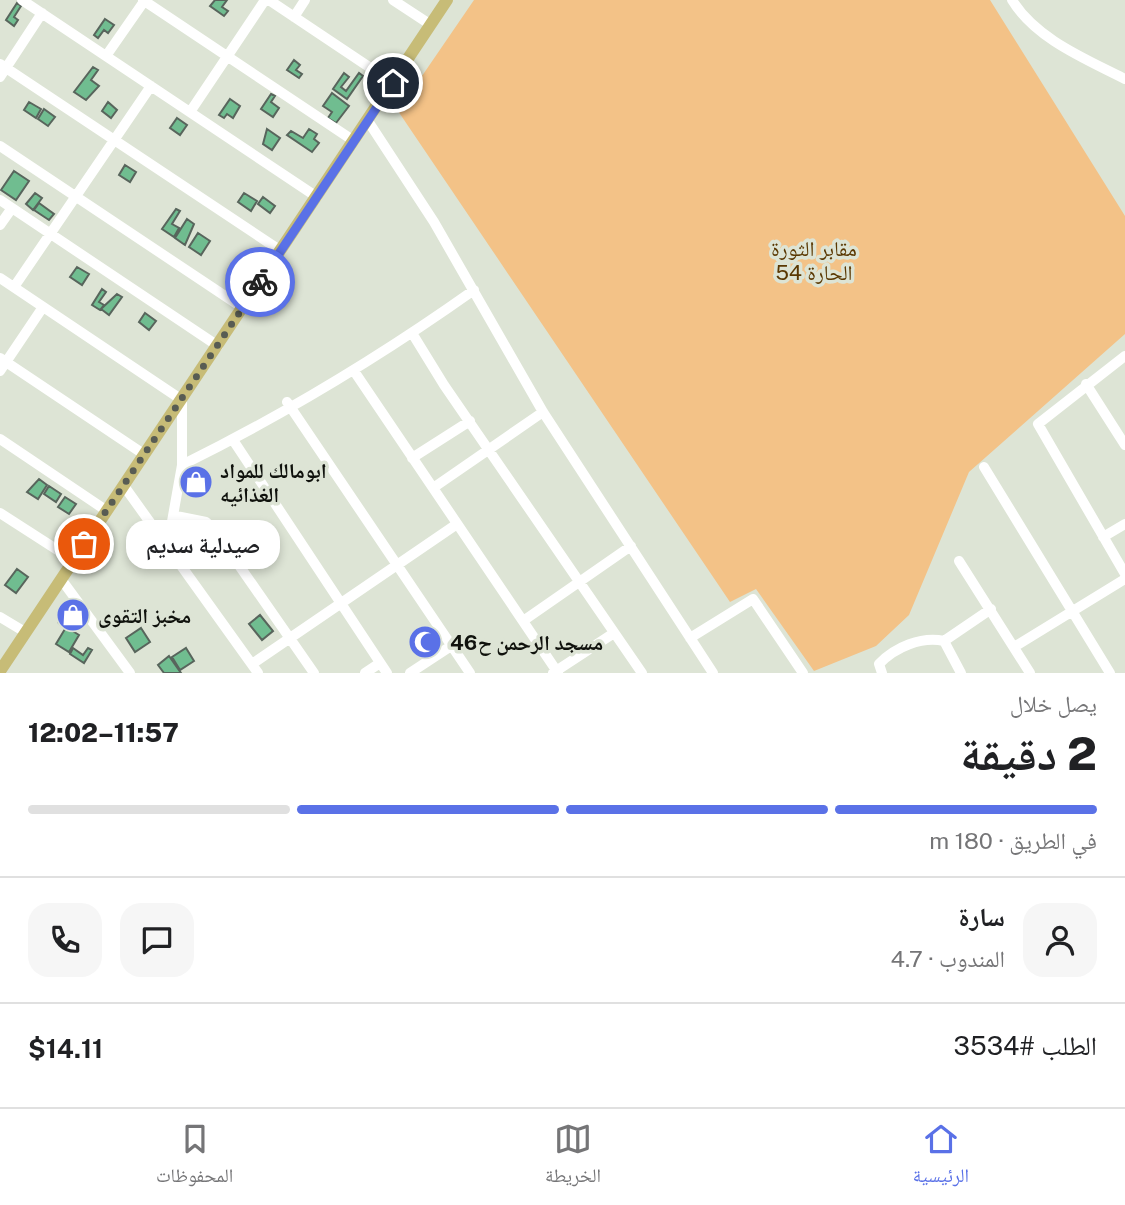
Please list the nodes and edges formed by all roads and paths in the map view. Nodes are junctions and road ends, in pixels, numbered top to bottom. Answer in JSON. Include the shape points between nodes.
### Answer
{"nodes":[{"id":1,"x":22,"y":0,"type":"edge"},
{"id":2,"x":144,"y":0,"type":"edge"},
{"id":3,"x":267,"y":0,"type":"edge"},
{"id":4,"x":305,"y":0,"type":"edge"},
{"id":5,"x":393,"y":0,"type":"edge"},
{"id":6,"x":447,"y":0,"type":"edge"},
{"id":7,"x":1012,"y":0,"type":"edge"},
{"id":8,"x":42,"y":13,"type":"junction"},
{"id":9,"x":294,"y":17,"type":"junction"},
{"id":10,"x":431,"y":25,"type":"junction"},
{"id":11,"x":106,"y":57,"type":"junction"},
{"id":12,"x":228,"y":57,"type":"junction"},
{"id":13,"x":2,"y":69,"type":"edge"},
{"id":14,"x":1125,"y":79,"type":"edge"},
{"id":15,"x":393,"y":83,"type":"junction"},
{"id":16,"x":151,"y":86,"type":"junction"},
{"id":17,"x":190,"y":112,"type":"junction"},
{"id":18,"x":368,"y":121,"type":"junction"},
{"id":19,"x":114,"y":140,"type":"junction"},
{"id":20,"x":354,"y":141,"type":"junction"},
{"id":21,"x":0,"y":146,"type":"edge"},
{"id":22,"x":76,"y":196,"type":"junction"},
{"id":23,"x":317,"y":197,"type":"junction"},
{"id":24,"x":0,"y":200,"type":"edge"},
{"id":25,"x":12,"y":208,"type":"junction"},
{"id":26,"x":0,"y":225,"type":"edge"},
{"id":27,"x":51,"y":234,"type":"junction"},
{"id":28,"x":281,"y":251,"type":"junction"},
{"id":29,"x":0,"y":278,"type":"edge"},
{"id":30,"x":15,"y":288,"type":"junction"},
{"id":31,"x":474,"y":290,"type":"junction"},
{"id":32,"x":43,"y":307,"type":"junction"},
{"id":33,"x":243,"y":308,"type":"junction"},
{"id":34,"x":412,"y":333,"type":"junction"},
{"id":35,"x":218,"y":346,"type":"junction"},
{"id":36,"x":1125,"y":356,"type":"edge"},
{"id":37,"x":2,"y":364,"type":"edge"},
{"id":38,"x":354,"y":371,"type":"junction"},
{"id":39,"x":1086,"y":384,"type":"junction"},
{"id":40,"x":182,"y":400,"type":"junction"},
{"id":41,"x":289,"y":406,"type":"junction"},
{"id":42,"x":543,"y":412,"type":"junction"},
{"id":43,"x":470,"y":421,"type":"junction"},
{"id":44,"x":0,"y":439,"type":"edge"},
{"id":45,"x":233,"y":440,"type":"junction"},
{"id":46,"x":1125,"y":446,"type":"edge"},
{"id":47,"x":489,"y":451,"type":"junction"},
{"id":48,"x":145,"y":455,"type":"junction"},
{"id":49,"x":412,"y":458,"type":"junction"},
{"id":50,"x":182,"y":466,"type":"junction"},
{"id":51,"x":984,"y":467,"type":"dead end"},
{"id":52,"x":124,"y":486,"type":"junction"},
{"id":53,"x":433,"y":488,"type":"junction"},
{"id":54,"x":107,"y":511,"type":"junction"},
{"id":55,"x":0,"y":513,"type":"edge"},
{"id":56,"x":176,"y":516,"type":"junction"},
{"id":57,"x":457,"y":524,"type":"junction"},
{"id":58,"x":1125,"y":524,"type":"edge"},
{"id":59,"x":1103,"y":537,"type":"junction"},
{"id":60,"x":168,"y":544,"type":"junction"},
{"id":61,"x":631,"y":546,"type":"junction"},
{"id":62,"x":73,"y":560,"type":"junction"},
{"id":63,"x":959,"y":561,"type":"dead end"},
{"id":64,"x":397,"y":565,"type":"junction"},
{"id":65,"x":1125,"y":577,"type":"edge"},
{"id":66,"x":61,"y":579,"type":"junction"},
{"id":67,"x":580,"y":582,"type":"junction"},
{"id":68,"x":340,"y":603,"type":"junction"},
{"id":69,"x":991,"y":609,"type":"junction"},
{"id":70,"x":1073,"y":610,"type":"junction"},
{"id":71,"x":0,"y":617,"type":"edge"},
{"id":72,"x":523,"y":621,"type":"junction"},
{"id":73,"x":25,"y":632,"type":"junction"},
{"id":74,"x":614,"y":633,"type":"junction"},
{"id":75,"x":290,"y":638,"type":"junction"},
{"id":76,"x":690,"y":638,"type":"junction"},
{"id":77,"x":944,"y":641,"type":"junction"},
{"id":78,"x":451,"y":646,"type":"junction"},
{"id":79,"x":1014,"y":648,"type":"junction"},
{"id":80,"x":380,"y":663,"type":"junction"},
{"id":81,"x":255,"y":668,"type":"edge"},
{"id":82,"x":0,"y":671,"type":"edge"},
{"id":83,"x":556,"y":672,"type":"edge"},
{"id":84,"x":130,"y":673,"type":"edge"},
{"id":85,"x":314,"y":673,"type":"edge"},
{"id":86,"x":365,"y":673,"type":"edge"},
{"id":87,"x":387,"y":673,"type":"edge"},
{"id":88,"x":410,"y":673,"type":"edge"},
{"id":89,"x":470,"y":673,"type":"edge"},
{"id":90,"x":642,"y":673,"type":"edge"},
{"id":91,"x":713,"y":673,"type":"edge"},
{"id":92,"x":803,"y":673,"type":"edge"},
{"id":93,"x":882,"y":673,"type":"edge"},
{"id":94,"x":961,"y":673,"type":"edge"},
{"id":95,"x":1030,"y":673,"type":"edge"},
{"id":96,"x":1110,"y":673,"type":"edge"}],
"edges":[{"from":1,"to":8,"type":"street"},
{"from":2,"to":11,"type":"street"},
{"from":2,"to":12,"type":"street"},
{"from":3,"to":9,"type":"street"},
{"from":3,"to":12,"type":"street"},
{"from":4,"to":9,"type":"street"},
{"from":5,"to":10,"type":"street"},
{"from":6,"to":10,"type":"main road"},
{"from":7,"to":14,"type":"street","via":[[1040,30]]},
{"from":8,"to":11,"type":"street"},
{"from":8,"to":13,"type":"street"},
{"from":9,"to":15,"type":"street"},
{"from":10,"to":15,"type":"main road"},
{"from":11,"to":16,"type":"street"},
{"from":12,"to":17,"type":"street"},
{"from":12,"to":20,"type":"street"},
{"from":13,"to":19,"type":"street"},
{"from":15,"to":18,"type":"main road"},
{"from":16,"to":17,"type":"street"},
{"from":16,"to":19,"type":"street"},
{"from":17,"to":23,"type":"street"},
{"from":18,"to":20,"type":"main road"},
{"from":18,"to":31,"type":"street"},
{"from":19,"to":22,"type":"street"},
{"from":19,"to":28,"type":"street"},
{"from":20,"to":23,"type":"main road"},
{"from":21,"to":22,"type":"street"},
{"from":22,"to":27,"type":"street"},
{"from":22,"to":33,"type":"street"},
{"from":23,"to":28,"type":"main road"},
{"from":24,"to":25,"type":"street"},
{"from":25,"to":26,"type":"street"},
{"from":25,"to":27,"type":"street"},
{"from":27,"to":30,"type":"street"},
{"from":27,"to":35,"type":"street"},
{"from":28,"to":33,"type":"main road"},
{"from":29,"to":30,"type":"street"},
{"from":30,"to":32,"type":"street"},
{"from":31,"to":34,"type":"street"},
{"from":31,"to":42,"type":"street"},
{"from":32,"to":37,"type":"street"},
{"from":32,"to":40,"type":"street"},
{"from":33,"to":35,"type":"main road"},
{"from":34,"to":38,"type":"street"},
{"from":34,"to":43,"type":"street"},
{"from":35,"to":40,"type":"main road"},
{"from":36,"to":39,"type":"street"},
{"from":37,"to":48,"type":"street"},
{"from":38,"to":41,"type":"street"},
{"from":38,"to":49,"type":"street"},
{"from":39,"to":46,"type":"street"},
{"from":39,"to":59,"type":"street","via":[[1040,420],[1038,429]]},
{"from":40,"to":48,"type":"main road"},
{"from":40,"to":50,"type":"street"},
{"from":41,"to":45,"type":"street"},
{"from":41,"to":64,"type":"street"},
{"from":42,"to":47,"type":"street"},
{"from":42,"to":61,"type":"street"},
{"from":43,"to":47,"type":"street"},
{"from":43,"to":49,"type":"street"},
{"from":44,"to":54,"type":"street"},
{"from":45,"to":50,"type":"street"},
{"from":45,"to":68,"type":"street"},
{"from":47,"to":53,"type":"street"},
{"from":47,"to":67,"type":"street"},
{"from":48,"to":52,"type":"main road"},
{"from":49,"to":53,"type":"street"},
{"from":50,"to":56,"type":"street"},
{"from":51,"to":70,"type":"street"},
{"from":52,"to":54,"type":"main road"},
{"from":52,"to":60,"type":"street"},
{"from":53,"to":57,"type":"street"},
{"from":54,"to":62,"type":"main road"},
{"from":55,"to":62,"type":"street"},
{"from":56,"to":60,"type":"street"},
{"from":56,"to":75,"type":"street","via":[[206,522],[213,528]]},
{"from":57,"to":64,"type":"street"},
{"from":57,"to":72,"type":"street"},
{"from":58,"to":59,"type":"street"},
{"from":59,"to":65,"type":"street"},
{"from":60,"to":81,"type":"street"},
{"from":61,"to":67,"type":"street"},
{"from":61,"to":76,"type":"street"},
{"from":62,"to":66,"type":"main road"},
{"from":63,"to":69,"type":"street"},
{"from":64,"to":68,"type":"street"},
{"from":64,"to":78,"type":"street"},
{"from":65,"to":70,"type":"street"},
{"from":66,"to":73,"type":"main road"},
{"from":66,"to":84,"type":"street"},
{"from":67,"to":72,"type":"street"},
{"from":67,"to":74,"type":"street"},
{"from":68,"to":75,"type":"street"},
{"from":68,"to":80,"type":"street"},
{"from":69,"to":77,"type":"street"},
{"from":69,"to":79,"type":"street"},
{"from":70,"to":79,"type":"street"},
{"from":70,"to":96,"type":"street"},
{"from":71,"to":73,"type":"street"},
{"from":72,"to":83,"type":"street"},
{"from":73,"to":82,"type":"main road"},
{"from":74,"to":83,"type":"street"},
{"from":74,"to":90,"type":"street"},
{"from":75,"to":81,"type":"street"},
{"from":75,"to":85,"type":"street"},
{"from":76,"to":91,"type":"street"},
{"from":76,"to":92,"type":"street","via":[[753,599]]},
{"from":77,"to":93,"type":"street","via":[[926,638],[885,657],[879,664]]},
{"from":77,"to":94,"type":"street"},
{"from":78,"to":88,"type":"street"},
{"from":78,"to":89,"type":"street"},
{"from":79,"to":95,"type":"street"},
{"from":80,"to":86,"type":"street"},
{"from":80,"to":87,"type":"street"}]}
